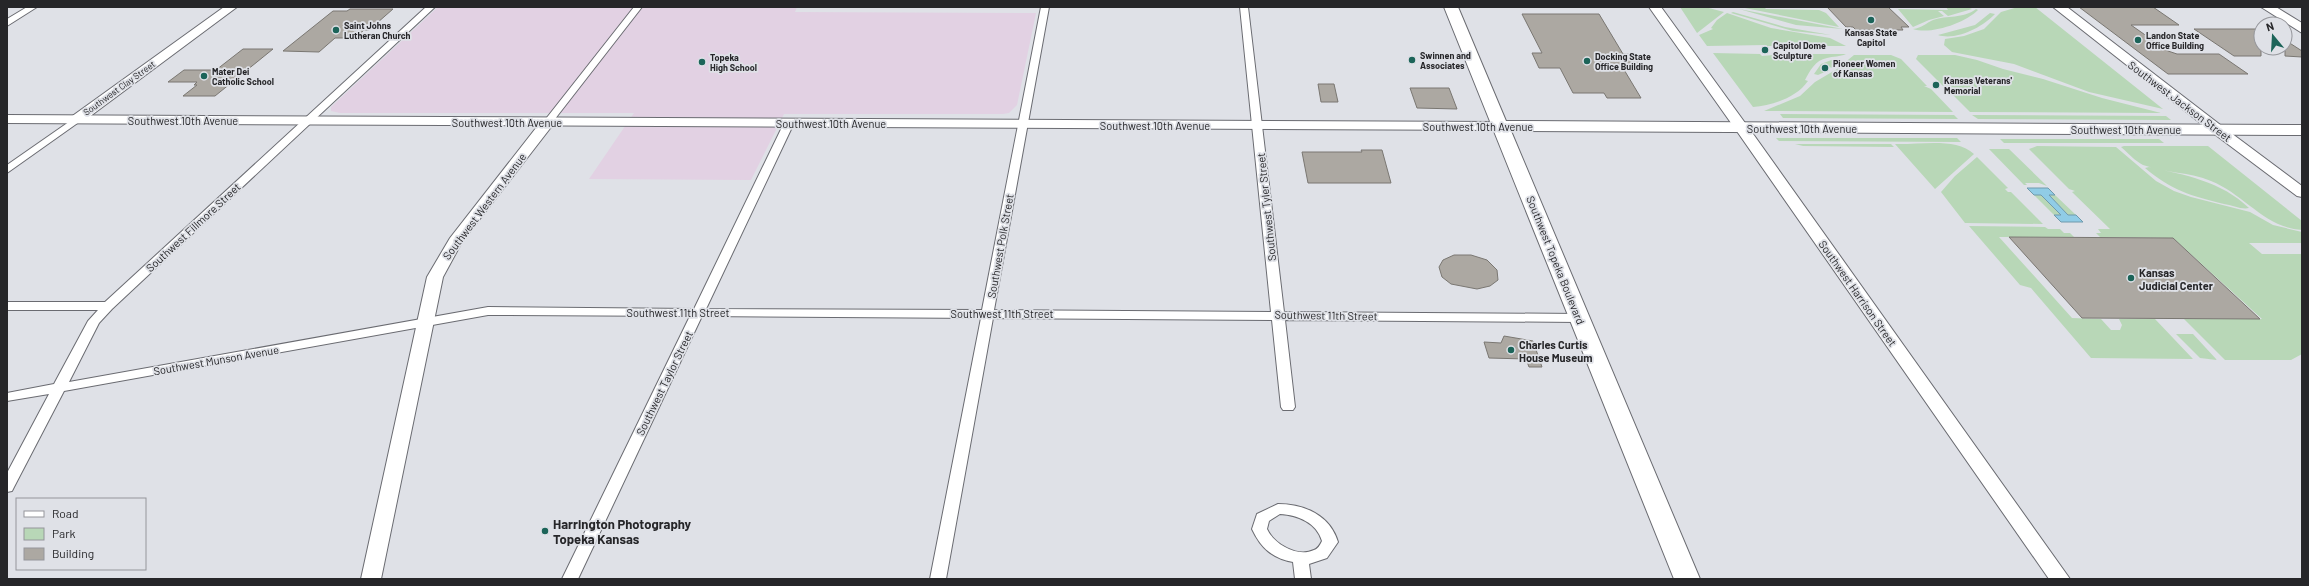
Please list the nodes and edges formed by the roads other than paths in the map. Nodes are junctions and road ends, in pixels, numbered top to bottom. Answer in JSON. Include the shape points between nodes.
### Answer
{"nodes":[{"id":1,"x":33,"y":7,"type":"edge"},
{"id":2,"x":231,"y":7,"type":"edge"},
{"id":3,"x":431,"y":7,"type":"edge"},
{"id":4,"x":638,"y":7,"type":"edge"},
{"id":5,"x":1045,"y":7,"type":"edge"},
{"id":6,"x":1244,"y":7,"type":"edge"},
{"id":7,"x":1451,"y":7,"type":"edge"},
{"id":8,"x":1655,"y":7,"type":"edge"},
{"id":9,"x":2059,"y":7,"type":"edge"},
{"id":10,"x":2267,"y":7,"type":"edge"},
{"id":11,"x":7,"y":22,"type":"edge"},
{"id":12,"x":2302,"y":29,"type":"edge"},
{"id":13,"x":7,"y":120,"type":"edge"},
{"id":14,"x":76,"y":120,"type":"junction"},
{"id":15,"x":307,"y":121,"type":"junction"},
{"id":16,"x":548,"y":122,"type":"junction"},
{"id":17,"x":789,"y":123,"type":"junction"},
{"id":18,"x":1022,"y":124,"type":"junction"},
{"id":19,"x":1257,"y":125,"type":"junction"},
{"id":20,"x":1500,"y":126,"type":"junction"},
{"id":21,"x":1741,"y":127,"type":"junction"},
{"id":22,"x":2218,"y":130,"type":"junction"},
{"id":23,"x":2302,"y":130,"type":"edge"},
{"id":24,"x":7,"y":170,"type":"edge"},
{"id":25,"x":2302,"y":193,"type":"edge"},
{"id":26,"x":7,"y":306,"type":"edge"},
{"id":27,"x":108,"y":306,"type":"junction"},
{"id":28,"x":698,"y":312,"type":"junction"},
{"id":29,"x":987,"y":313,"type":"junction"},
{"id":30,"x":1278,"y":315,"type":"junction"},
{"id":31,"x":1580,"y":318,"type":"junction"},
{"id":32,"x":426,"y":322,"type":"junction"},
{"id":33,"x":60,"y":387,"type":"junction"},
{"id":34,"x":7,"y":397,"type":"edge"},
{"id":35,"x":1288,"y":407,"type":"dead end"},
{"id":36,"x":7,"y":487,"type":"edge"},
{"id":37,"x":1301,"y":562,"type":"junction"},
{"id":38,"x":372,"y":579,"type":"edge"},
{"id":39,"x":570,"y":579,"type":"edge"},
{"id":40,"x":938,"y":579,"type":"edge"},
{"id":41,"x":1303,"y":579,"type":"edge"},
{"id":42,"x":1687,"y":579,"type":"edge"},
{"id":43,"x":2060,"y":579,"type":"edge"}],
"edges":[{"from":1,"to":11,"type":"street"},
{"from":2,"to":14,"type":"street","name":"Southwest Clay Street"},
{"from":3,"to":15,"type":"street","name":"Southwest Fillmore Street"},
{"from":4,"to":16,"type":"street","name":"Southwest Western Avenue"},
{"from":5,"to":18,"type":"street","name":"Southwest Polk Street"},
{"from":6,"to":19,"type":"street","name":"Southwest Tyler Street"},
{"from":7,"to":20,"type":"main road","name":"Southwest Topeka Boulevard"},
{"from":8,"to":21,"type":"main road","name":"Southwest Harrison Street"},
{"from":9,"to":22,"type":"main road","name":"Southwest Jackson Street"},
{"from":10,"to":12,"type":"main road"},
{"from":13,"to":14,"type":"main road","name":"Southwest 10th Avenue"},
{"from":14,"to":15,"type":"main road","name":"Southwest 10th Avenue"},
{"from":14,"to":24,"type":"street","name":"Southwest Clay Street"},
{"from":15,"to":16,"type":"main road","name":"Southwest 10th Avenue"},
{"from":15,"to":27,"type":"street","name":"Southwest Fillmore Street"},
{"from":16,"to":17,"type":"main road","name":"Southwest 10th Avenue"},
{"from":16,"to":32,"type":"street","name":"Southwest Western Avenue","via":[[441,264],[435,276]]},
{"from":17,"to":18,"type":"main road","name":"Southwest 10th Avenue"},
{"from":17,"to":28,"type":"street","name":"Southwest Taylor Street"},
{"from":18,"to":19,"type":"main road","name":"Southwest 10th Avenue"},
{"from":18,"to":29,"type":"street","name":"Southwest Polk Street"},
{"from":19,"to":20,"type":"main road","name":"Southwest 10th Avenue"},
{"from":19,"to":30,"type":"street","name":"Southwest Tyler Street"},
{"from":20,"to":21,"type":"main road","name":"Southwest 10th Avenue"},
{"from":20,"to":31,"type":"main road","name":"Southwest Topeka Boulevard"},
{"from":21,"to":22,"type":"main road","name":"Southwest 10th Avenue"},
{"from":21,"to":43,"type":"street","name":"Southwest Harrison Street"},
{"from":22,"to":23,"type":"main road","name":"Southwest 10th Avenue"},
{"from":22,"to":25,"type":"street","name":"Southwest Jackson Street"},
{"from":26,"to":27,"type":"street"},
{"from":27,"to":33,"type":"street","name":"Southwest Fillmore Street","via":[[88,330]]},
{"from":28,"to":29,"type":"street","name":"Southwest 11th Street"},
{"from":28,"to":32,"type":"street","name":"Southwest 11th Street","via":[[495,311]]},
{"from":28,"to":39,"type":"street","name":"Southwest Taylor Street"},
{"from":29,"to":30,"type":"street","name":"Southwest 11th Street"},
{"from":29,"to":40,"type":"street","name":"Southwest Polk Street"},
{"from":30,"to":31,"type":"street","name":"Southwest 11th Street"},
{"from":30,"to":35,"type":"street","name":"Southwest Tyler Street"},
{"from":31,"to":42,"type":"main road","name":"Southwest Topeka Boulevard"},
{"from":32,"to":33,"type":"street","name":"Southwest Munson Avenue"},
{"from":32,"to":38,"type":"street","name":"Southwest Western Avenue"},
{"from":33,"to":34,"type":"street","name":"Southwest Munson Avenue"},
{"from":33,"to":36,"type":"street","name":"Southwest Fillmore Street"},
{"from":37,"to":37,"type":"street","via":[[1309,562],[1323,556],[1328,550],[1329,535],[1324,528],[1297,510],[1278,509],[1269,512],[1259,524],[1260,538],[1286,558]]},
{"from":37,"to":41,"type":"street"}]}
